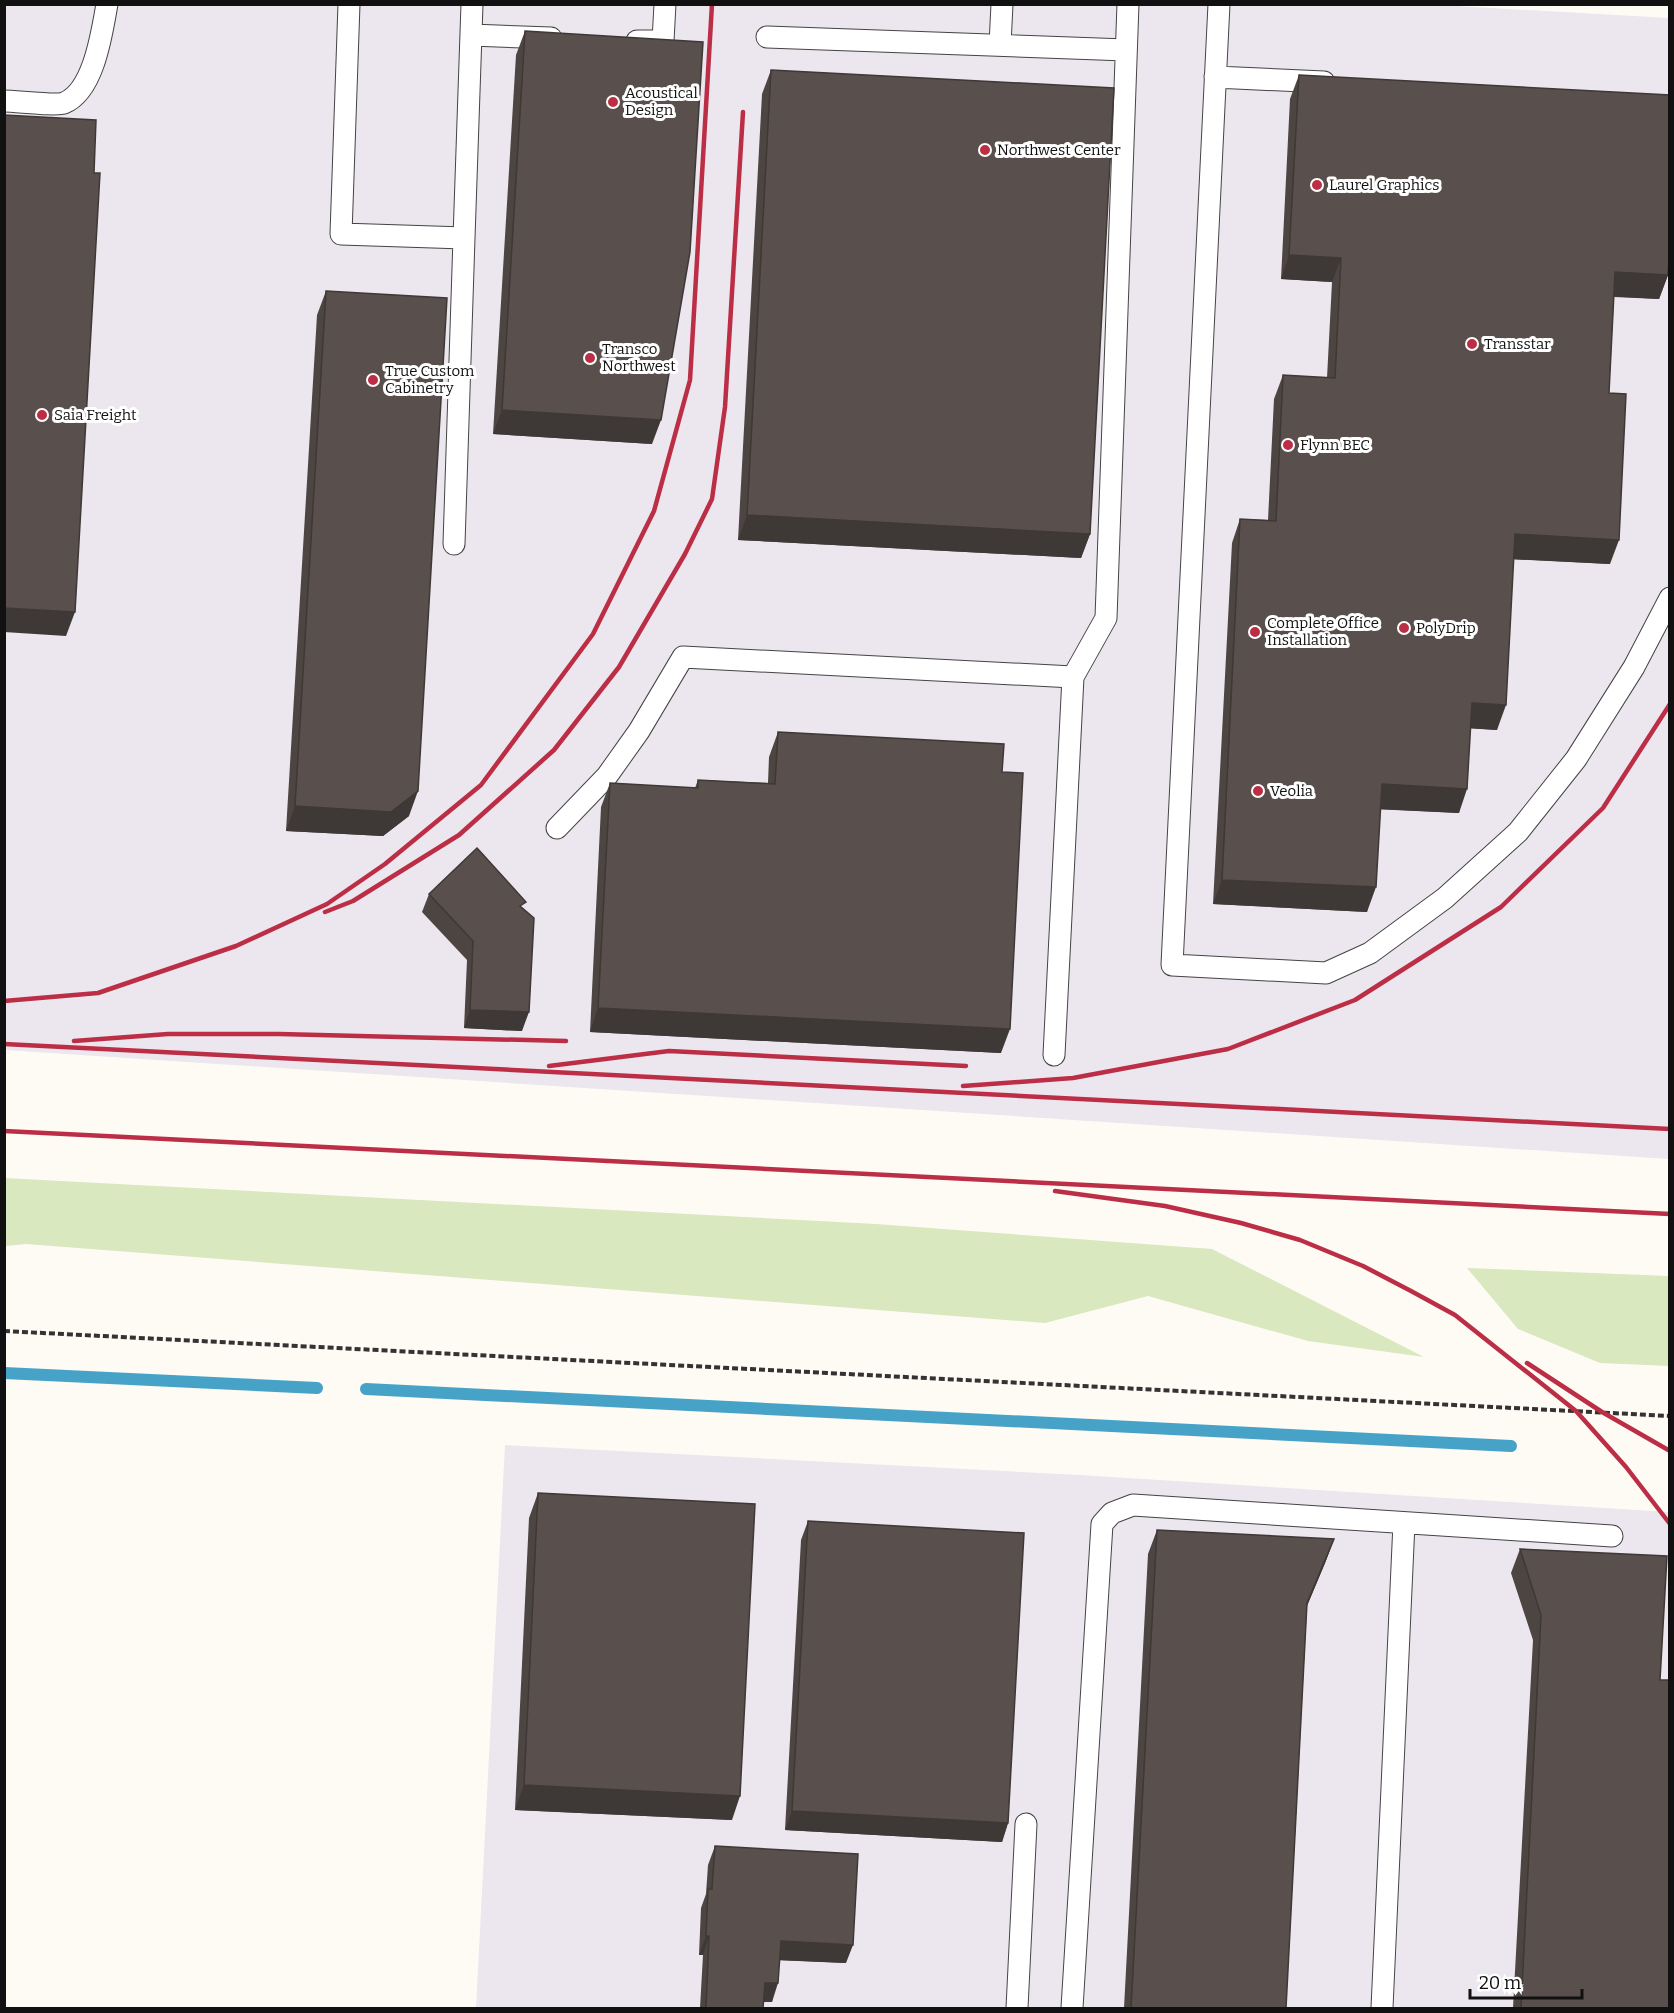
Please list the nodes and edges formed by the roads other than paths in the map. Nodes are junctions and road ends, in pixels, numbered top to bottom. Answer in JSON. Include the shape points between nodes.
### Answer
{"nodes":[{"id":1,"x":107,"y":4,"type":"edge"},
{"id":2,"x":349,"y":4,"type":"edge"},
{"id":3,"x":472,"y":4,"type":"edge"},
{"id":4,"x":665,"y":4,"type":"edge"},
{"id":5,"x":1002,"y":4,"type":"edge"},
{"id":6,"x":1128,"y":4,"type":"edge"},
{"id":7,"x":1219,"y":4,"type":"edge"},
{"id":8,"x":471,"y":35,"type":"junction"},
{"id":9,"x":767,"y":37,"type":"dead end"},
{"id":10,"x":573,"y":38,"type":"edge"},
{"id":11,"x":618,"y":40,"type":"edge"},
{"id":12,"x":1000,"y":45,"type":"junction"},
{"id":13,"x":1126,"y":50,"type":"junction"},
{"id":14,"x":1215,"y":77,"type":"junction"},
{"id":15,"x":1347,"y":83,"type":"edge"},
{"id":16,"x":4,"y":100,"type":"edge"},
{"id":17,"x":464,"y":238,"type":"junction"},
{"id":18,"x":454,"y":544,"type":"dead end"},
{"id":19,"x":1670,"y":598,"type":"edge"},
{"id":20,"x":1073,"y":677,"type":"junction"},
{"id":21,"x":557,"y":828,"type":"dead end"},
{"id":22,"x":1054,"y":1055,"type":"dead end"},
{"id":23,"x":1404,"y":1523,"type":"junction"},
{"id":24,"x":1611,"y":1536,"type":"dead end"},
{"id":25,"x":1026,"y":1824,"type":"dead end"},
{"id":26,"x":1017,"y":2008,"type":"edge"},
{"id":27,"x":1072,"y":2008,"type":"edge"},
{"id":28,"x":1382,"y":2008,"type":"edge"}],
"edges":[{"from":1,"to":16,"type":"lane","via":[[98,50],[78,94],[63,104]]},
{"from":2,"to":17,"type":"lane","via":[[341,234]]},
{"from":3,"to":8,"type":"lane"},
{"from":4,"to":11,"type":"lane","via":[[663,41]]},
{"from":5,"to":12,"type":"lane"},
{"from":6,"to":13,"type":"lane"},
{"from":7,"to":14,"type":"lane"},
{"from":8,"to":10,"type":"lane"},
{"from":8,"to":17,"type":"lane"},
{"from":9,"to":12,"type":"lane"},
{"from":12,"to":13,"type":"lane"},
{"from":13,"to":20,"type":"lane","via":[[1106,618]]},
{"from":14,"to":15,"type":"lane"},
{"from":14,"to":19,"type":"lane","via":[[1172,965],[1326,973],[1370,953],[1445,898],[1518,832],[1576,759],[1634,667]]},
{"from":17,"to":18,"type":"lane"},
{"from":20,"to":21,"type":"lane","via":[[683,657],[607,776]]},
{"from":20,"to":22,"type":"lane"},
{"from":23,"to":24,"type":"lane"},
{"from":23,"to":27,"type":"lane","via":[[1133,1505],[1112,1513],[1102,1524]]},
{"from":23,"to":28,"type":"lane"},
{"from":25,"to":26,"type":"lane"}]}
